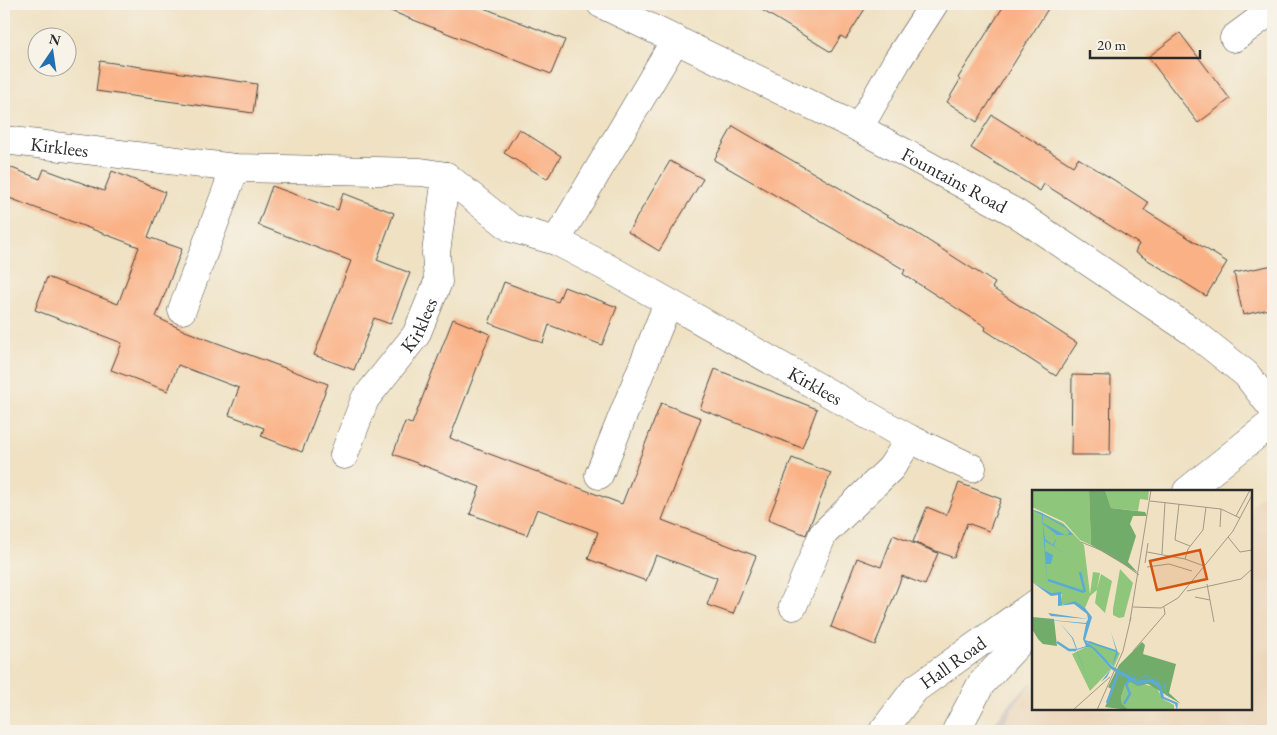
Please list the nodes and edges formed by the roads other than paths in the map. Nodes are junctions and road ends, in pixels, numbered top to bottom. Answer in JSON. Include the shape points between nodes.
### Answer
{"nodes":[{"id":1,"x":601,"y":4,"type":"edge"},
{"id":2,"x":934,"y":4,"type":"edge"},
{"id":3,"x":1271,"y":8,"type":"edge"},
{"id":4,"x":1234,"y":38,"type":"dead end"},
{"id":5,"x":676,"y":39,"type":"junction"},
{"id":6,"x":859,"y":128,"type":"junction"},
{"id":7,"x":4,"y":140,"type":"edge"},
{"id":8,"x":235,"y":168,"type":"junction"},
{"id":9,"x":446,"y":176,"type":"junction"},
{"id":10,"x":556,"y":241,"type":"junction"},
{"id":11,"x":668,"y":304,"type":"junction"},
{"id":12,"x":182,"y":310,"type":"dead end"},
{"id":13,"x":1273,"y":409,"type":"edge"},
{"id":14,"x":1273,"y":422,"type":"edge"},
{"id":15,"x":910,"y":439,"type":"junction"},
{"id":16,"x":344,"y":455,"type":"dead end"},
{"id":17,"x":972,"y":468,"type":"dead end"},
{"id":18,"x":599,"y":474,"type":"dead end"},
{"id":19,"x":1189,"y":490,"type":"edge"},
{"id":20,"x":794,"y":606,"type":"dead end"},
{"id":21,"x":1032,"y":606,"type":"edge"},
{"id":22,"x":1032,"y":629,"type":"edge"},
{"id":23,"x":883,"y":731,"type":"edge"},
{"id":24,"x":956,"y":731,"type":"edge"}],
"edges":[{"from":1,"to":5,"type":"street","name":"Fountains Road"},
{"from":2,"to":6,"type":"street"},
{"from":3,"to":4,"type":"street"},
{"from":5,"to":6,"type":"street","name":"Fountains Road"},
{"from":5,"to":10,"type":"street"},
{"from":6,"to":13,"type":"street","name":"Fountains Road","via":[[1016,213],[1193,332],[1246,374]]},
{"from":7,"to":8,"type":"street","name":"Kirklees"},
{"from":8,"to":9,"type":"street","name":"Kirklees","via":[[421,172]]},
{"from":8,"to":12,"type":"street"},
{"from":9,"to":10,"type":"street","name":"Kirklees","via":[[510,228]]},
{"from":9,"to":16,"type":"street","name":"Kirklees","via":[[436,253],[438,282],[416,335],[365,399]]},
{"from":10,"to":11,"type":"street","name":"Kirklees"},
{"from":11,"to":15,"type":"street","name":"Kirklees"},
{"from":11,"to":18,"type":"street"},
{"from":14,"to":19,"type":"street"},
{"from":15,"to":17,"type":"street","name":"Kirklees"},
{"from":15,"to":20,"type":"street","via":[[891,468],[823,534]]},
{"from":21,"to":23,"type":"street","name":"Hall Road","via":[[914,689]]},
{"from":22,"to":24,"type":"street","name":"Hall Road","via":[[981,684]]}]}
